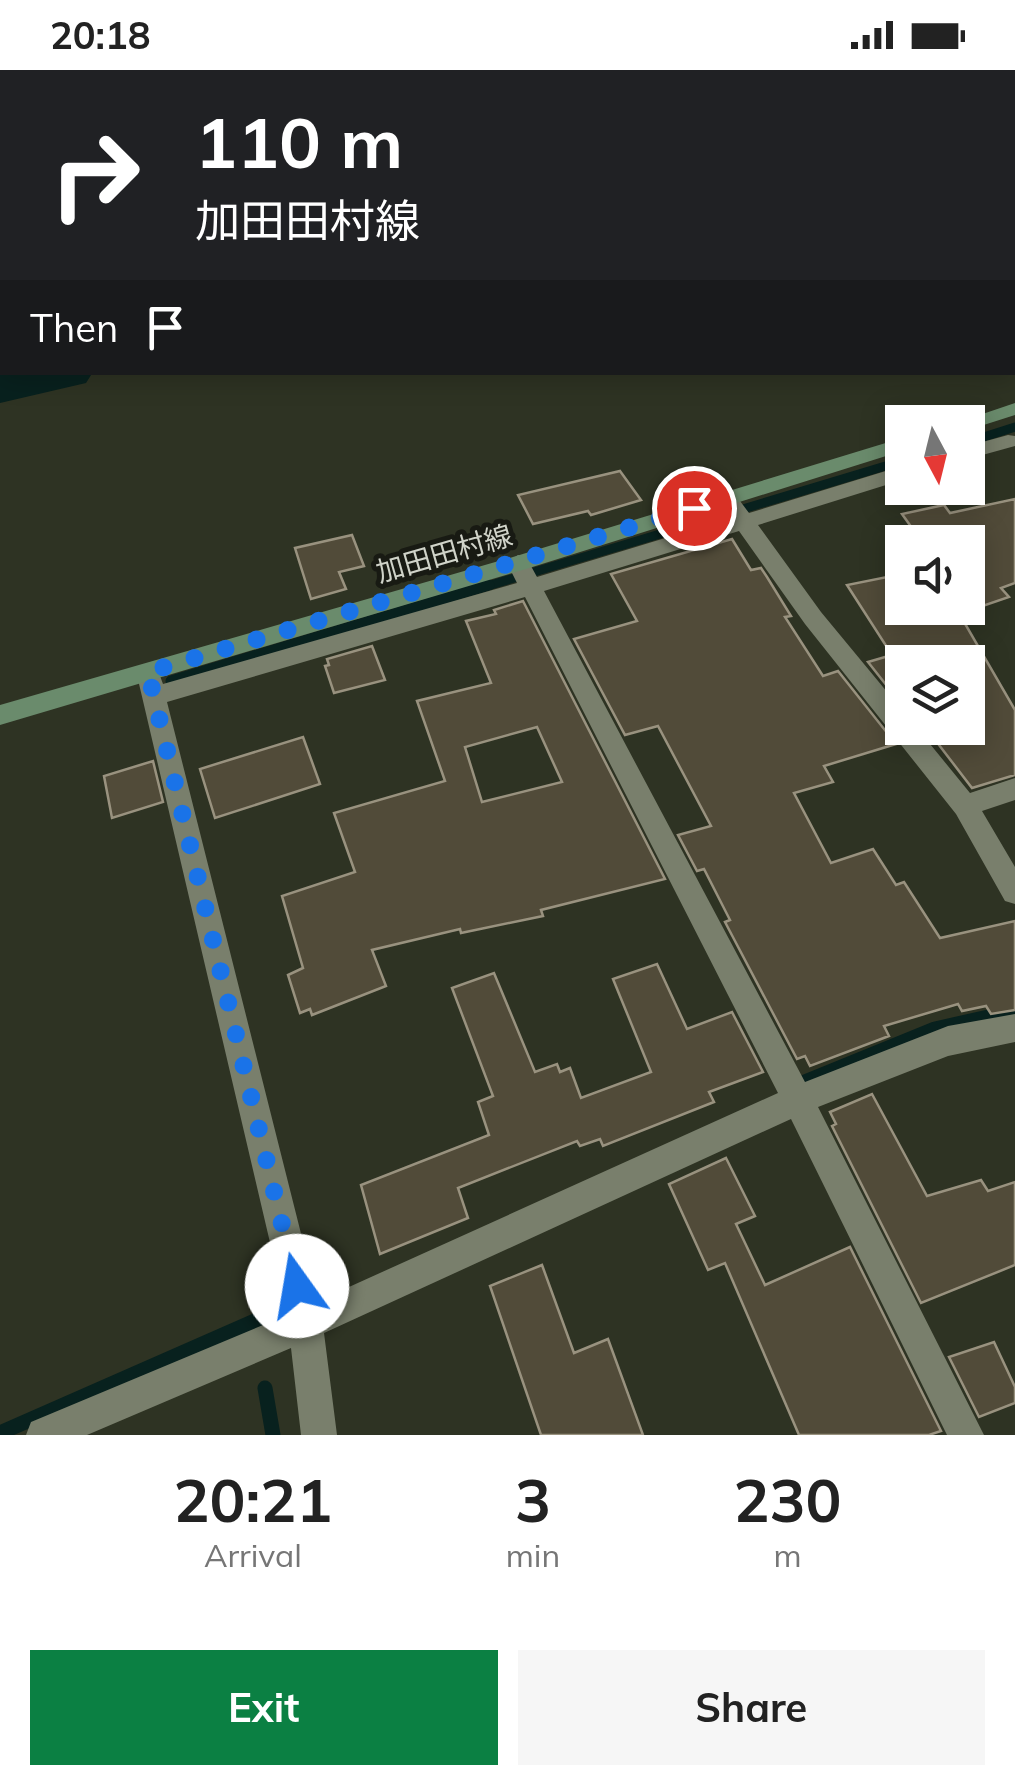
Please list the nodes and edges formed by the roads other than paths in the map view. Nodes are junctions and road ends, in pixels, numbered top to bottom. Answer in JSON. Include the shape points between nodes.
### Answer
{"nodes":[{"id":1,"x":1015,"y":409,"type":"edge"},
{"id":2,"x":985,"y":419,"type":"edge"},
{"id":3,"x":1008,"y":441,"type":"dead end"},
{"id":4,"x":985,"y":448,"type":"edge"},
{"id":5,"x":885,"y":451,"type":"edge"},
{"id":6,"x":885,"y":477,"type":"edge"},
{"id":7,"x":737,"y":511,"type":"junction"},
{"id":8,"x":526,"y":576,"type":"junction"},
{"id":9,"x":151,"y":684,"type":"junction"},
{"id":10,"x":885,"y":705,"type":"edge"},
{"id":11,"x":0,"y":715,"type":"edge"},
{"id":12,"x":917,"y":745,"type":"edge"},
{"id":13,"x":1015,"y":789,"type":"edge"},
{"id":14,"x":965,"y":806,"type":"junction"},
{"id":15,"x":1015,"y":892,"type":"edge"},
{"id":16,"x":1015,"y":1028,"type":"edge"},
{"id":17,"x":798,"y":1100,"type":"junction"},
{"id":18,"x":306,"y":1324,"type":"junction"},
{"id":19,"x":44,"y":1435,"type":"edge"},
{"id":20,"x":318,"y":1435,"type":"edge"},
{"id":21,"x":966,"y":1435,"type":"edge"}],
"edges":[{"from":1,"to":2,"type":"main road"},
{"from":3,"to":4,"type":"street"},
{"from":5,"to":7,"type":"main road"},
{"from":6,"to":7,"type":"street"},
{"from":7,"to":8,"type":"street"},
{"from":7,"to":10,"type":"street"},
{"from":8,"to":9,"type":"street"},
{"from":8,"to":17,"type":"street"},
{"from":9,"to":11,"type":"main road"},
{"from":9,"to":18,"type":"street"},
{"from":12,"to":14,"type":"street"},
{"from":13,"to":14,"type":"street"},
{"from":14,"to":15,"type":"street"},
{"from":16,"to":17,"type":"street","via":[[948,1041]]},
{"from":17,"to":18,"type":"street"},
{"from":17,"to":21,"type":"street"},
{"from":18,"to":19,"type":"street"},
{"from":18,"to":20,"type":"street"}]}
